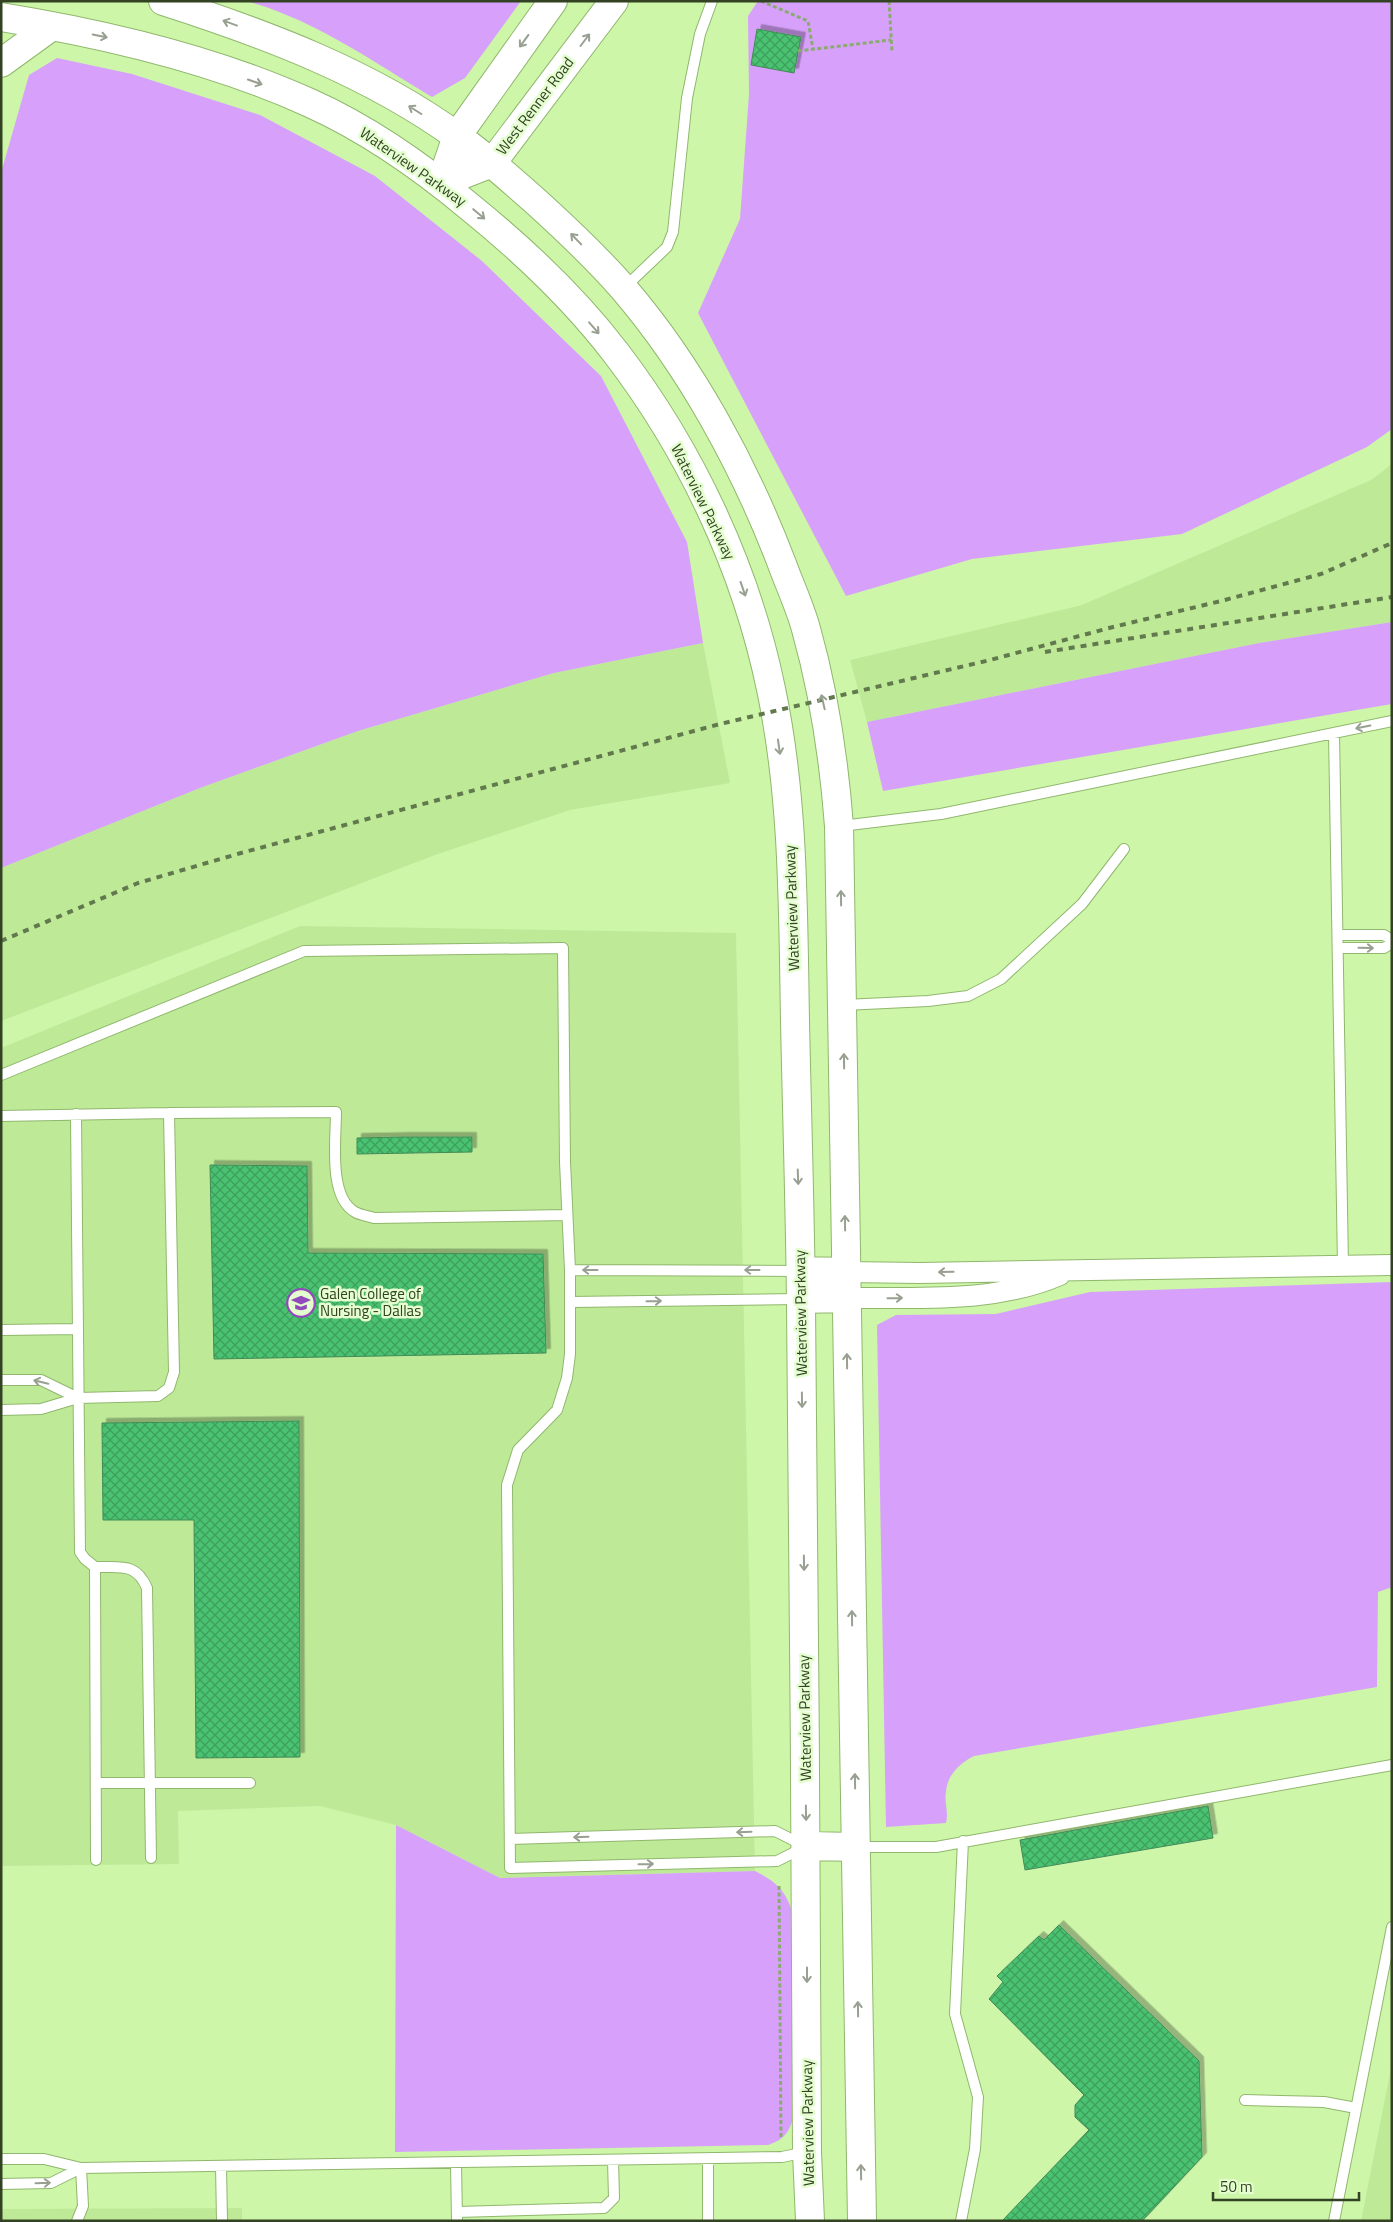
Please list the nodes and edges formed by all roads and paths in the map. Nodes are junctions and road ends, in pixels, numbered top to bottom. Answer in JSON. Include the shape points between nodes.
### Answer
{"nodes":[{"id":1,"x":163,"y":1,"type":"edge"},
{"id":2,"x":553,"y":1,"type":"edge"},
{"id":3,"x":614,"y":1,"type":"edge"},
{"id":4,"x":712,"y":1,"type":"edge"},
{"id":5,"x":761,"y":1,"type":"edge"},
{"id":6,"x":889,"y":1,"type":"edge"},
{"id":7,"x":1,"y":17,"type":"edge"},
{"id":8,"x":52,"y":26,"type":"junction"},
{"id":9,"x":891,"y":40,"type":"junction"},
{"id":10,"x":814,"y":49,"type":"junction"},
{"id":11,"x":798,"y":51,"type":"dead end"},
{"id":12,"x":892,"y":52,"type":"dead end"},
{"id":13,"x":1,"y":63,"type":"edge"},
{"id":14,"x":457,"y":136,"type":"junction"},
{"id":15,"x":492,"y":163,"type":"junction"},
{"id":16,"x":441,"y":183,"type":"junction"},
{"id":17,"x":623,"y":288,"type":"junction"},
{"id":18,"x":1392,"y":721,"type":"edge"},
{"id":19,"x":1334,"y":733,"type":"junction"},
{"id":20,"x":839,"y":826,"type":"junction"},
{"id":21,"x":1124,"y":849,"type":"dead end"},
{"id":22,"x":1338,"y":935,"type":"junction"},
{"id":23,"x":1392,"y":940,"type":"edge"},
{"id":24,"x":1392,"y":943,"type":"edge"},
{"id":25,"x":1338,"y":948,"type":"junction"},
{"id":26,"x":843,"y":1005,"type":"junction"},
{"id":27,"x":1,"y":1075,"type":"edge"},
{"id":28,"x":169,"y":1113,"type":"junction"},
{"id":29,"x":76,"y":1114,"type":"junction"},
{"id":30,"x":1,"y":1116,"type":"edge"},
{"id":31,"x":567,"y":1215,"type":"junction"},
{"id":32,"x":1392,"y":1265,"type":"edge"},
{"id":33,"x":1343,"y":1266,"type":"junction"},
{"id":34,"x":570,"y":1270,"type":"junction"},
{"id":35,"x":801,"y":1271,"type":"junction"},
{"id":36,"x":846,"y":1285,"type":"junction"},
{"id":37,"x":801,"y":1299,"type":"junction"},
{"id":38,"x":570,"y":1302,"type":"junction"},
{"id":39,"x":77,"y":1329,"type":"junction"},
{"id":40,"x":1,"y":1330,"type":"edge"},
{"id":41,"x":1,"y":1380,"type":"edge"},
{"id":42,"x":78,"y":1398,"type":"junction"},
{"id":43,"x":1,"y":1410,"type":"edge"},
{"id":44,"x":95,"y":1567,"type":"junction"},
{"id":45,"x":1392,"y":1765,"type":"edge"},
{"id":46,"x":250,"y":1782,"type":"dead end"},
{"id":47,"x":96,"y":1783,"type":"junction"},
{"id":48,"x":150,"y":1784,"type":"junction"},
{"id":49,"x":510,"y":1839,"type":"junction"},
{"id":50,"x":962,"y":1842,"type":"junction"},
{"id":51,"x":806,"y":1846,"type":"junction"},
{"id":52,"x":856,"y":1847,"type":"junction"},
{"id":53,"x":151,"y":1858,"type":"dead end"},
{"id":54,"x":96,"y":1860,"type":"dead end"},
{"id":55,"x":779,"y":1886,"type":"dead end"},
{"id":56,"x":1392,"y":1927,"type":"edge"},
{"id":57,"x":1245,"y":2100,"type":"dead end"},
{"id":58,"x":1356,"y":2108,"type":"junction"},
{"id":59,"x":781,"y":2139,"type":"dead end"},
{"id":60,"x":808,"y":2152,"type":"junction"},
{"id":61,"x":708,"y":2158,"type":"junction"},
{"id":62,"x":1,"y":2159,"type":"edge"},
{"id":63,"x":612,"y":2160,"type":"junction"},
{"id":64,"x":456,"y":2163,"type":"junction"},
{"id":65,"x":221,"y":2166,"type":"junction"},
{"id":66,"x":82,"y":2168,"type":"junction"},
{"id":67,"x":1,"y":2184,"type":"edge"},
{"id":68,"x":457,"y":2216,"type":"edge"},
{"id":69,"x":77,"y":2221,"type":"edge"},
{"id":70,"x":222,"y":2221,"type":"edge"},
{"id":71,"x":708,"y":2221,"type":"edge"},
{"id":72,"x":810,"y":2221,"type":"edge"},
{"id":73,"x":862,"y":2221,"type":"edge"},
{"id":74,"x":961,"y":2221,"type":"edge"},
{"id":75,"x":1334,"y":2221,"type":"edge"}],
"edges":[{"from":14,"to":1,"type":"main road","one_way":true,"via":[[404,103],[288,45]]},
{"from":2,"to":14,"type":"main road","one_way":true},
{"from":15,"to":3,"type":"main road","name":"West Renner Road","one_way":true},
{"from":4,"to":17,"type":"lane","via":[[700,34],[687,98],[673,232],[667,247]]},
{"from":5,"to":10,"type":"path","via":[[808,21]]},
{"from":6,"to":9,"type":"path"},
{"from":7,"to":8,"type":"main road","name":"Waterview Parkway"},
{"from":8,"to":13,"type":"main road"},
{"from":8,"to":16,"type":"main road","name":"Waterview Parkway","one_way":true,"via":[[190,59],[310,103],[366,133]]},
{"from":9,"to":10,"type":"path"},
{"from":9,"to":12,"type":"path"},
{"from":10,"to":11,"type":"path"},
{"from":14,"to":15,"type":"main road"},
{"from":14,"to":16,"type":"main road"},
{"from":15,"to":16,"type":"main road","name":"West Renner Road"},
{"from":17,"to":15,"type":"main road","one_way":true,"via":[[565,228]]},
{"from":16,"to":35,"type":"main road","name":"Waterview Parkway","one_way":true,"via":[[512,241],[558,286],[614,350],[655,408],[687,465],[723,536],[745,592],[771,689],[790,816]]},
{"from":20,"to":17,"type":"main road","one_way":true,"via":[[828,725],[806,628],[771,536],[709,409]]},
{"from":18,"to":19,"type":"lane","one_way":true},
{"from":19,"to":20,"type":"lane","via":[[941,814]]},
{"from":19,"to":22,"type":"lane"},
{"from":26,"to":20,"type":"main road","one_way":true},
{"from":21,"to":26,"type":"lane","via":[[1082,904],[1002,979],[968,996]]},
{"from":22,"to":23,"type":"lane","via":[[1384,935]]},
{"from":22,"to":25,"type":"lane"},
{"from":25,"to":24,"type":"lane","one_way":true,"via":[[1384,948]]},
{"from":25,"to":33,"type":"lane"},
{"from":36,"to":26,"type":"main road","one_way":true},
{"from":27,"to":31,"type":"lane","via":[[304,951],[563,948]]},
{"from":28,"to":29,"type":"lane"},
{"from":28,"to":31,"type":"lane","via":[[336,1112],[337,1186],[342,1200],[354,1212],[374,1218]]},
{"from":28,"to":42,"type":"lane","via":[[174,1372],[169,1388],[158,1396]]},
{"from":29,"to":30,"type":"lane"},
{"from":29,"to":39,"type":"lane"},
{"from":31,"to":34,"type":"lane"},
{"from":32,"to":33,"type":"street"},
{"from":33,"to":36,"type":"street","via":[[1071,1270]]},
{"from":35,"to":34,"type":"lane","one_way":true},
{"from":34,"to":38,"type":"lane"},
{"from":35,"to":36,"type":"main road"},
{"from":35,"to":37,"type":"main road","name":"Waterview Parkway"},
{"from":36,"to":37,"type":"main road"},
{"from":52,"to":36,"type":"main road","one_way":true},
{"from":38,"to":37,"type":"lane","one_way":true},
{"from":37,"to":51,"type":"main road","name":"Waterview Parkway","one_way":true},
{"from":38,"to":49,"type":"lane","via":[[570,1354],[557,1410],[518,1450],[507,1485]]},
{"from":39,"to":40,"type":"lane"},
{"from":39,"to":42,"type":"lane"},
{"from":42,"to":41,"type":"lane","one_way":true,"via":[[41,1380]]},
{"from":42,"to":43,"type":"lane","via":[[41,1409]]},
{"from":42,"to":44,"type":"lane","via":[[80,1552]]},
{"from":44,"to":47,"type":"lane"},
{"from":44,"to":48,"type":"lane","via":[[128,1568],[141,1575],[147,1588]]},
{"from":45,"to":50,"type":"lane"},
{"from":46,"to":48,"type":"lane"},
{"from":47,"to":48,"type":"lane"},
{"from":47,"to":54,"type":"lane"},
{"from":48,"to":53,"type":"lane"},
{"from":51,"to":49,"type":"lane","one_way":true,"via":[[775,1831]]},
{"from":49,"to":51,"type":"lane","one_way":true,"via":[[510,1868],[777,1861]]},
{"from":50,"to":52,"type":"lane","via":[[936,1847]]},
{"from":50,"to":74,"type":"lane","via":[[955,2014],[978,2097],[974,2149]]},
{"from":51,"to":52,"type":"main road"},
{"from":51,"to":60,"type":"main road","name":"Waterview Parkway","one_way":true},
{"from":73,"to":52,"type":"main road","one_way":true},
{"from":55,"to":59,"type":"path"},
{"from":56,"to":58,"type":"lane"},
{"from":57,"to":58,"type":"lane","via":[[1324,2102]]},
{"from":58,"to":75,"type":"lane"},
{"from":60,"to":61,"type":"lane","via":[[782,2157]]},
{"from":60,"to":72,"type":"main road","name":"Waterview Parkway"},
{"from":61,"to":63,"type":"lane"},
{"from":61,"to":71,"type":"lane"},
{"from":62,"to":66,"type":"lane","via":[[44,2158]]},
{"from":63,"to":64,"type":"lane"},
{"from":63,"to":68,"type":"lane","via":[[614,2198],[604,2208]]},
{"from":64,"to":65,"type":"lane"},
{"from":64,"to":68,"type":"lane"},
{"from":65,"to":66,"type":"lane"},
{"from":65,"to":70,"type":"lane"},
{"from":67,"to":66,"type":"lane","one_way":true,"via":[[51,2183]]},
{"from":66,"to":69,"type":"lane","via":[[83,2206]]}]}
